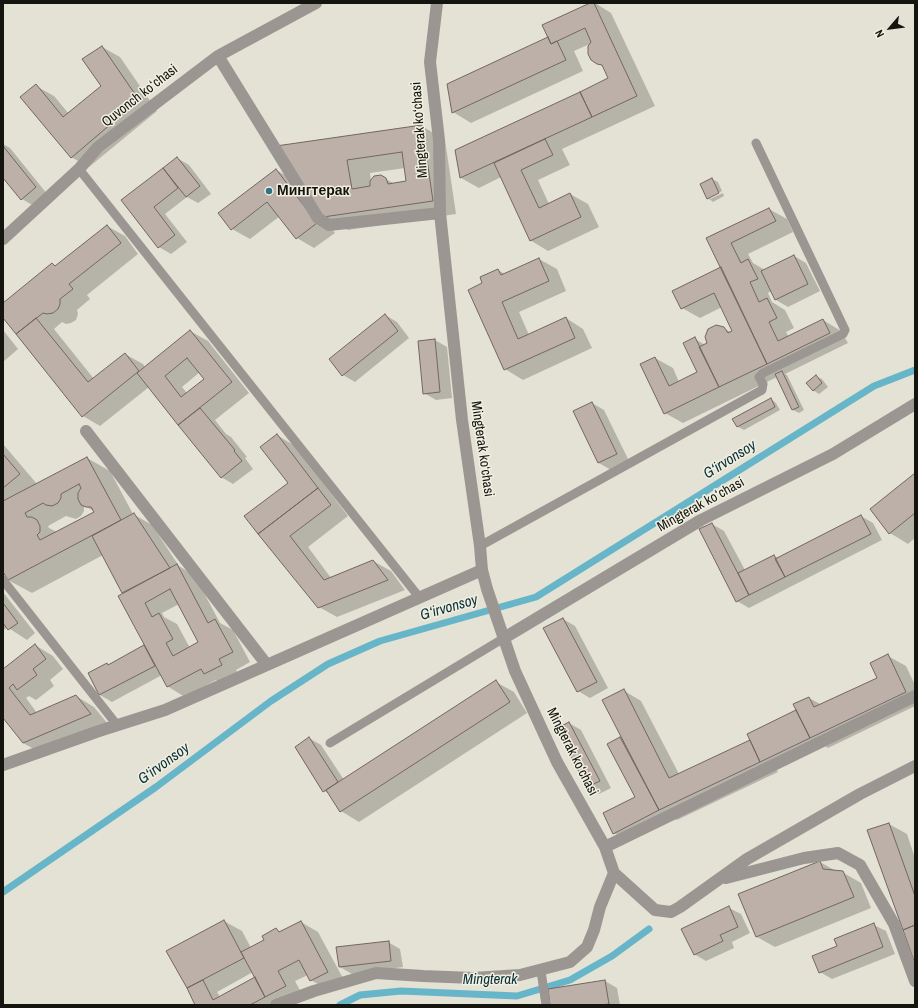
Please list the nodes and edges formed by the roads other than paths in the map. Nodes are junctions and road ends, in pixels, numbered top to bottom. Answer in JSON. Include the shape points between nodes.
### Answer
{"nodes":[{"id":1,"x":316,"y":3,"type":"edge"},
{"id":2,"x":437,"y":3,"type":"edge"},
{"id":3,"x":218,"y":56,"type":"junction"},
{"id":4,"x":756,"y":142,"type":"dead end"},
{"id":5,"x":79,"y":169,"type":"junction"},
{"id":6,"x":440,"y":213,"type":"junction"},
{"id":7,"x":3,"y":239,"type":"edge"},
{"id":8,"x":915,"y":404,"type":"edge"},
{"id":9,"x":86,"y":431,"type":"dead end"},
{"id":10,"x":480,"y":546,"type":"junction"},
{"id":11,"x":482,"y":570,"type":"junction"},
{"id":12,"x":3,"y":580,"type":"edge"},
{"id":13,"x":419,"y":597,"type":"junction"},
{"id":14,"x":504,"y":638,"type":"junction"},
{"id":15,"x":267,"y":665,"type":"junction"},
{"id":16,"x":915,"y":696,"type":"edge"},
{"id":17,"x":117,"y":725,"type":"junction"},
{"id":18,"x":330,"y":743,"type":"dead end"},
{"id":19,"x":3,"y":765,"type":"edge"},
{"id":20,"x":915,"y":766,"type":"edge"},
{"id":21,"x":605,"y":847,"type":"junction"},
{"id":22,"x":614,"y":873,"type":"junction"},
{"id":23,"x":718,"y":880,"type":"junction"},
{"id":24,"x":541,"y":971,"type":"junction"},
{"id":25,"x":915,"y":981,"type":"edge"},
{"id":26,"x":276,"y":1005,"type":"edge"},
{"id":27,"x":546,"y":1005,"type":"edge"}],
"edges":[{"from":1,"to":3,"type":"street","name":"Quvonch koʻchasi"},
{"from":2,"to":6,"type":"street","name":"Mingterak ko‘chasi","via":[[430,62],[439,140]]},
{"from":3,"to":5,"type":"street","name":"Quvonch koʻchasi","via":[[98,147]]},
{"from":3,"to":6,"type":"street","via":[[318,218],[329,225]]},
{"from":4,"to":10,"type":"lane","via":[[845,330],[843,334],[763,373],[760,377],[762,390]]},
{"from":5,"to":7,"type":"street","name":"Quvonch koʻchasi"},
{"from":5,"to":13,"type":"lane"},
{"from":6,"to":10,"type":"street","name":"Mingterak ko‘chasi","via":[[462,420]]},
{"from":8,"to":14,"type":"street","name":"Mingterak koʻchasi","via":[[833,454],[701,520]]},
{"from":9,"to":15,"type":"street"},
{"from":10,"to":11,"type":"street","name":"Mingterak ko‘chasi"},
{"from":11,"to":13,"type":"street"},
{"from":11,"to":14,"type":"street","name":"Mingterak ko‘chasi"},
{"from":12,"to":17,"type":"lane"},
{"from":13,"to":15,"type":"street"},
{"from":14,"to":18,"type":"lane"},
{"from":14,"to":21,"type":"street","name":"Mingterak ko‘chasi","via":[[515,671],[557,762]]},
{"from":15,"to":17,"type":"street","via":[[165,710]]},
{"from":16,"to":21,"type":"street"},
{"from":17,"to":19,"type":"street"},
{"from":20,"to":23,"type":"street","via":[[860,794],[747,859]]},
{"from":21,"to":22,"type":"street","name":"Mingterak ko‘chasi"},
{"from":22,"to":23,"type":"street","via":[[655,910],[671,912]]},
{"from":22,"to":24,"type":"street","via":[[587,947],[570,962]]},
{"from":23,"to":25,"type":"street","via":[[804,858],[838,853],[860,865],[894,924]]},
{"from":24,"to":26,"type":"street","via":[[473,978],[376,973]]},
{"from":24,"to":27,"type":"lane"}]}
